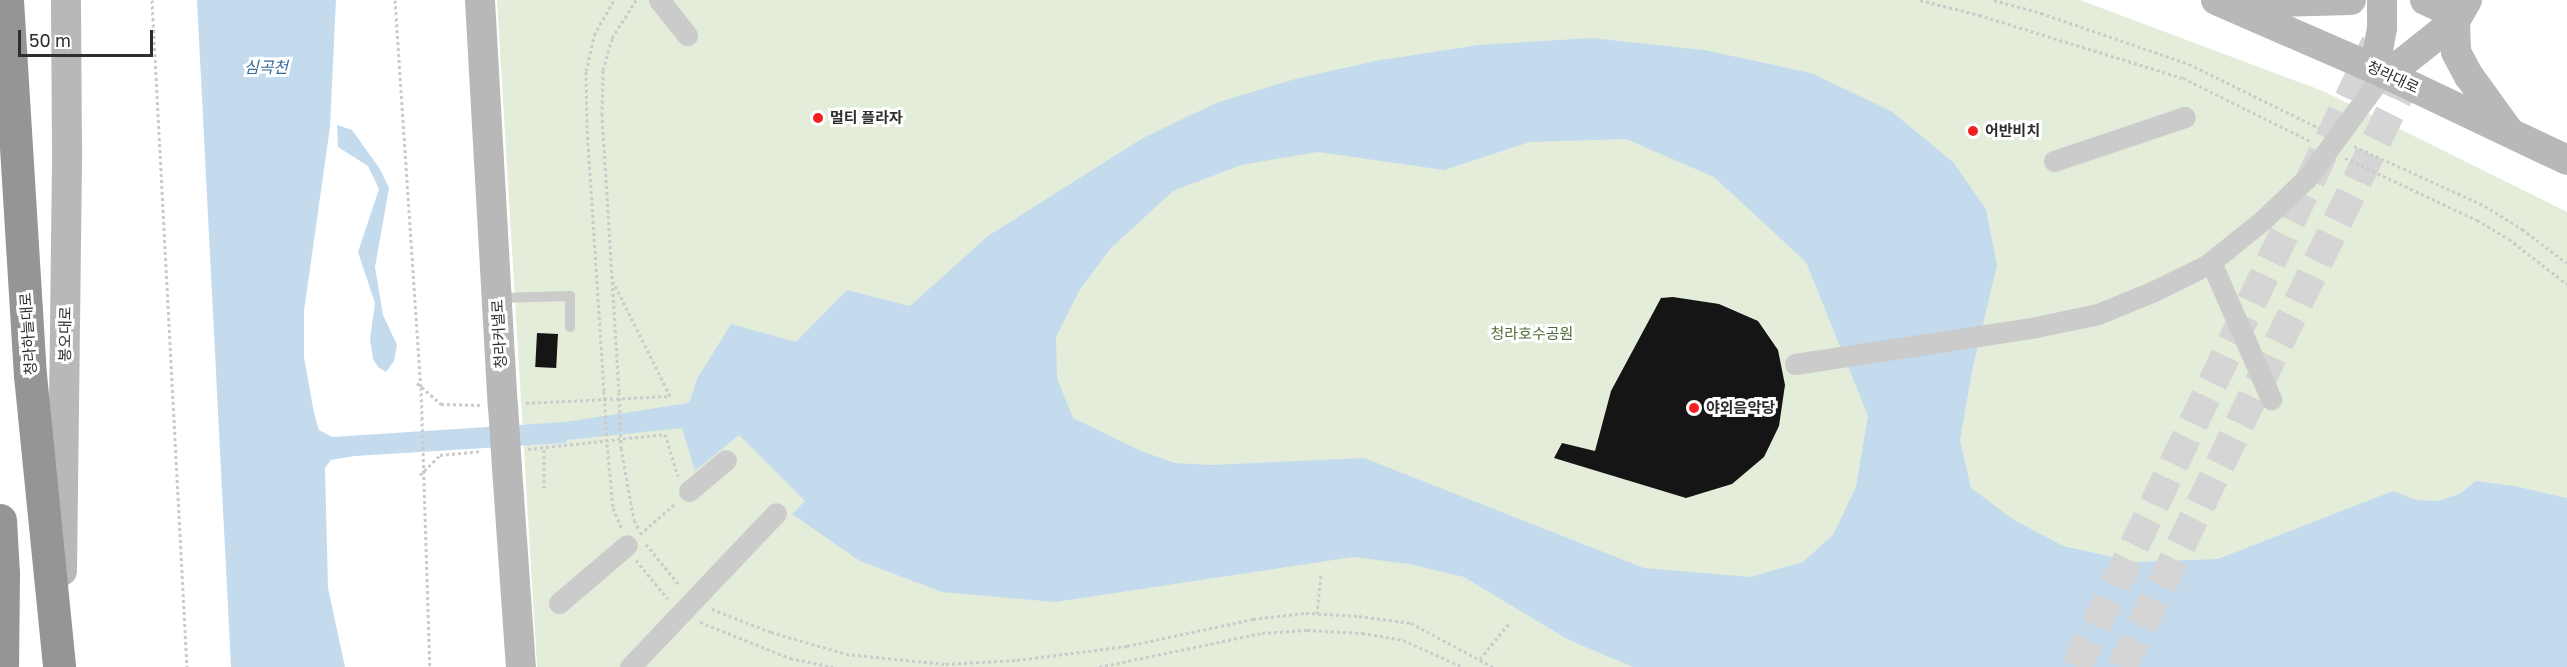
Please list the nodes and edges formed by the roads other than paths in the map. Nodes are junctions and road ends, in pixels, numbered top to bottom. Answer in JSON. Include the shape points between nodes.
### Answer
{"nodes":[{"id":1,"x":7,"y":0,"type":"edge"},
{"id":2,"x":66,"y":0,"type":"edge"},
{"id":3,"x":480,"y":0,"type":"edge"},
{"id":4,"x":659,"y":0,"type":"edge"},
{"id":5,"x":2351,"y":0,"type":"edge"},
{"id":6,"x":2382,"y":0,"type":"edge"},
{"id":7,"x":2425,"y":0,"type":"edge"},
{"id":8,"x":2220,"y":2,"type":"edge"},
{"id":9,"x":2462,"y":7,"type":"edge"},
{"id":10,"x":687,"y":35,"type":"dead end"},
{"id":11,"x":2384,"y":73,"type":"junction"},
{"id":12,"x":2185,"y":117,"type":"dead end"},
{"id":13,"x":2509,"y":132,"type":"junction"},
{"id":14,"x":2567,"y":160,"type":"edge"},
{"id":15,"x":2054,"y":161,"type":"dead end"},
{"id":16,"x":2211,"y":262,"type":"junction"},
{"id":17,"x":498,"y":298,"type":"junction"},
{"id":18,"x":570,"y":327,"type":"dead end"},
{"id":19,"x":1795,"y":364,"type":"dead end"},
{"id":20,"x":2271,"y":399,"type":"dead end"},
{"id":21,"x":726,"y":460,"type":"dead end"},
{"id":22,"x":689,"y":491,"type":"road end"},
{"id":23,"x":776,"y":513,"type":"dead end"},
{"id":24,"x":0,"y":520,"type":"edge"},
{"id":25,"x":634,"y":539,"type":"road end"},
{"id":26,"x":559,"y":603,"type":"dead end"},
{"id":27,"x":2,"y":667,"type":"edge"},
{"id":28,"x":60,"y":667,"type":"edge"},
{"id":29,"x":521,"y":667,"type":"edge"},
{"id":30,"x":630,"y":667,"type":"edge"}],
"edges":[{"from":1,"to":28,"type":"highway","name":"청라하늘대로","via":[[30,375]]},
{"from":2,"to":28,"type":"street","name":"봉오대로"},
{"from":3,"to":17,"type":"street","name":"청라커낼로"},
{"from":4,"to":10,"type":"street"},
{"from":5,"to":8,"type":"street"},
{"from":6,"to":11,"type":"street","via":[[2378,51]]},
{"from":7,"to":9,"type":"street","via":[[2446,10]]},
{"from":8,"to":11,"type":"street","name":"청라대로"},
{"from":9,"to":11,"type":"street","via":[[2401,64]]},
{"from":9,"to":13,"type":"street","via":[[2456,52]]},
{"from":11,"to":13,"type":"street","name":"청라대로"},
{"from":11,"to":16,"type":"street","via":[[2308,177]]},
{"from":12,"to":15,"type":"street"},
{"from":13,"to":14,"type":"street","name":"청라대로"},
{"from":16,"to":19,"type":"street","via":[[2098,314]]},
{"from":16,"to":20,"type":"street"},
{"from":17,"to":18,"type":"lane","via":[[570,296]]},
{"from":17,"to":29,"type":"street","name":"청라커낼로","bridge":true},
{"from":21,"to":22,"type":"street"},
{"from":23,"to":30,"type":"street"},
{"from":24,"to":27,"type":"highway"},
{"from":25,"to":26,"type":"street"}]}
